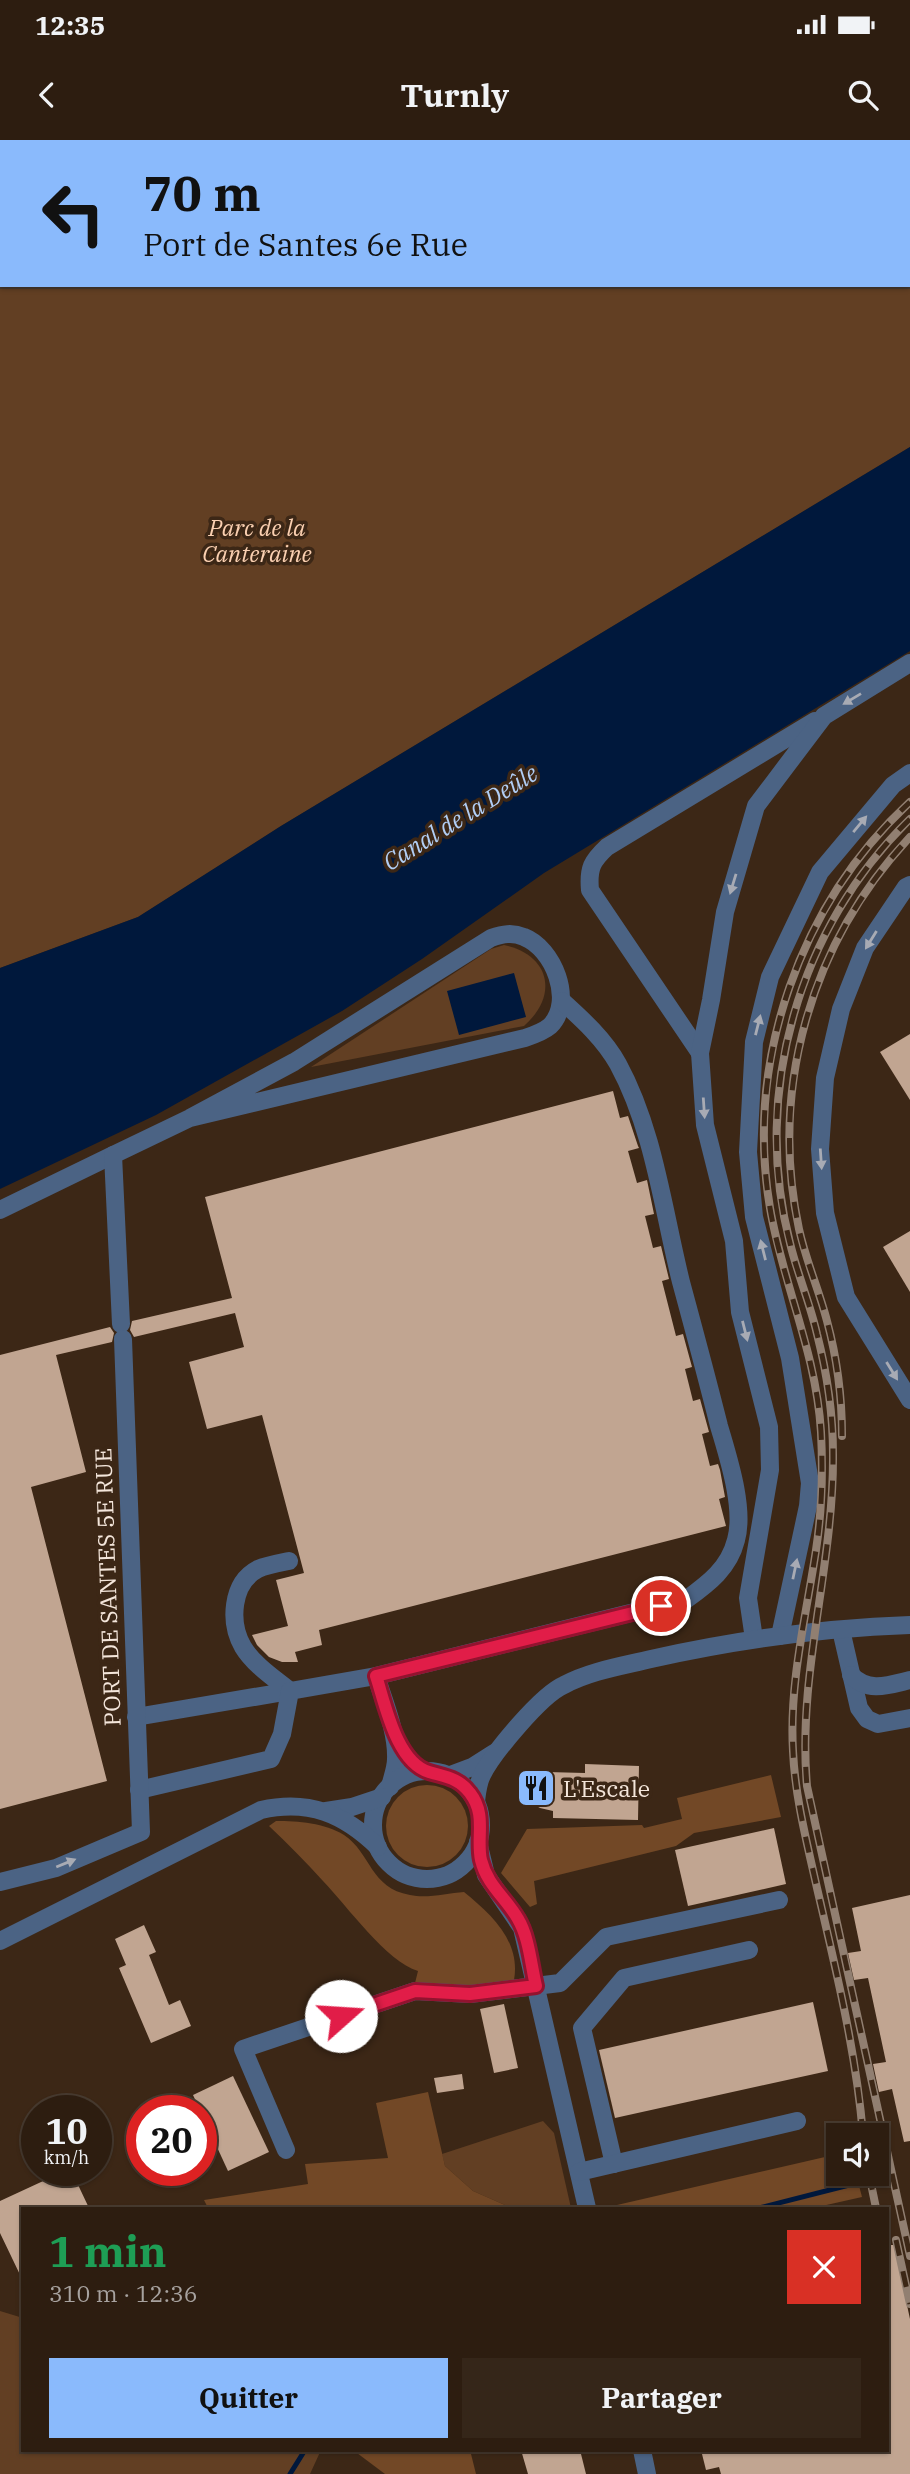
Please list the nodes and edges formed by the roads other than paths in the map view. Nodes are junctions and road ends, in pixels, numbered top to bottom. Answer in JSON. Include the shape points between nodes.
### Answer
{"nodes":[{"id":1,"x":910,"y":663,"type":"edge"},
{"id":2,"x":824,"y":716,"type":"junction"},
{"id":3,"x":910,"y":773,"type":"edge"},
{"id":4,"x":910,"y":885,"type":"edge"},
{"id":5,"x":562,"y":1001,"type":"junction"},
{"id":6,"x":700,"y":1054,"type":"junction"},
{"id":7,"x":190,"y":1118,"type":"junction"},
{"id":8,"x":113,"y":1155,"type":"junction"},
{"id":9,"x":0,"y":1210,"type":"edge"},
{"id":10,"x":910,"y":1399,"type":"edge"},
{"id":11,"x":289,"y":1561,"type":"dead end"},
{"id":12,"x":910,"y":1625,"type":"edge"},
{"id":13,"x":841,"y":1630,"type":"junction"},
{"id":14,"x":780,"y":1636,"type":"junction"},
{"id":15,"x":754,"y":1639,"type":"junction"},
{"id":16,"x":851,"y":1675,"type":"junction"},
{"id":17,"x":376,"y":1676,"type":"junction"},
{"id":18,"x":910,"y":1680,"type":"edge"},
{"id":19,"x":290,"y":1691,"type":"junction"},
{"id":20,"x":136,"y":1717,"type":"junction"},
{"id":21,"x":910,"y":1718,"type":"edge"},
{"id":22,"x":393,"y":1730,"type":"junction"},
{"id":23,"x":502,"y":1747,"type":"junction"},
{"id":24,"x":428,"y":1772,"type":"junction"},
{"id":25,"x":448,"y":1776,"type":"junction"},
{"id":26,"x":139,"y":1790,"type":"junction"},
{"id":27,"x":386,"y":1792,"type":"junction"},
{"id":28,"x":475,"y":1801,"type":"junction"},
{"id":29,"x":326,"y":1811,"type":"junction"},
{"id":30,"x":478,"y":1842,"type":"junction"},
{"id":31,"x":378,"y":1847,"type":"junction"},
{"id":32,"x":445,"y":1876,"type":"junction"},
{"id":33,"x":0,"y":1882,"type":"edge"},
{"id":34,"x":498,"y":1895,"type":"junction"},
{"id":35,"x":779,"y":1900,"type":"dead end"},
{"id":36,"x":0,"y":1941,"type":"edge"},
{"id":37,"x":749,"y":1950,"type":"dead end"},
{"id":38,"x":536,"y":1986,"type":"junction"},
{"id":39,"x":797,"y":2121,"type":"dead end"},
{"id":40,"x":286,"y":2150,"type":"dead end"},
{"id":41,"x":614,"y":2164,"type":"junction"},
{"id":42,"x":579,"y":2172,"type":"junction"},
{"id":43,"x":587,"y":2207,"type":"edge"},
{"id":44,"x":642,"y":2452,"type":"edge"},
{"id":45,"x":647,"y":2474,"type":"edge"}],
"edges":[{"from":1,"to":2,"type":"street","one_way":true},
{"from":2,"to":6,"type":"street","one_way":true,"via":[[756,806],[724,912]]},
{"from":2,"to":6,"type":"street","via":[[607,847],[593,860],[590,890]]},
{"from":14,"to":3,"type":"street","one_way":true,"via":[[810,1483],[790,1358],[754,1217],[748,1152],[754,1042],[770,977],[820,872],[893,785]]},
{"from":4,"to":10,"type":"street","one_way":true,"via":[[865,948],[841,1009],[825,1078],[820,1150],[825,1213],[846,1297]]},
{"from":5,"to":7,"type":"street","via":[[550,1025],[525,1038]]},
{"from":5,"to":7,"type":"street","via":[[554,970],[536,944],[514,934],[491,937],[294,1062]]},
{"from":5,"to":17,"type":"street","via":[[588,1025],[618,1065],[646,1136],[727,1457],[738,1508],[736,1540],[713,1581],[687,1599]]},
{"from":6,"to":15,"type":"street","one_way":true,"via":[[705,1125],[734,1241],[740,1312],[769,1427],[770,1470],[748,1598]]},
{"from":7,"to":8,"type":"street"},
{"from":8,"to":9,"type":"street"},
{"from":8,"to":20,"type":"street","name":"PORT DE SANTES 5E RUE"},
{"from":11,"to":19,"type":"street","via":[[248,1576],[234,1605],[242,1646],[257,1665]]},
{"from":12,"to":13,"type":"street"},
{"from":13,"to":14,"type":"street"},
{"from":13,"to":16,"type":"street"},
{"from":14,"to":15,"type":"street"},
{"from":15,"to":23,"type":"street","via":[[621,1666],[563,1685],[544,1699]]},
{"from":16,"to":18,"type":"street","via":[[876,1687]]},
{"from":16,"to":21,"type":"street","via":[[859,1708],[867,1719],[878,1724]]},
{"from":17,"to":19,"type":"street"},
{"from":17,"to":22,"type":"street"},
{"from":19,"to":20,"type":"street"},
{"from":19,"to":26,"type":"street","via":[[282,1734],[271,1759]]},
{"from":20,"to":26,"type":"street","name":"PORT DE SANTES 5E RUE"},
{"from":22,"to":24,"type":"street","via":[[407,1754]]},
{"from":22,"to":27,"type":"street","via":[[396,1759]]},
{"from":23,"to":25,"type":"street"},
{"from":23,"to":28,"type":"street","via":[[484,1771]]},
{"from":24,"to":25,"type":"street"},
{"from":24,"to":27,"type":"street","via":[[407,1775]]},
{"from":25,"to":28,"type":"street","via":[[464,1786]]},
{"from":33,"to":26,"type":"street","name":"PORT DE SANTES 5E RUE","one_way":true,"via":[[56,1868],[141,1832]]},
{"from":27,"to":29,"type":"street","via":[[352,1808]]},
{"from":27,"to":31,"type":"street","via":[[374,1821]]},
{"from":28,"to":30,"type":"street","via":[[481,1821]]},
{"from":29,"to":31,"type":"street","via":[[349,1822]]},
{"from":29,"to":36,"type":"street","via":[[295,1807],[261,1810]]},
{"from":30,"to":32,"type":"street","via":[[463,1866]]},
{"from":30,"to":34,"type":"street","via":[[483,1867]]},
{"from":31,"to":32,"type":"street","via":[[389,1864],[406,1875],[425,1879]]},
{"from":32,"to":34,"type":"street","via":[[480,1882]]},
{"from":34,"to":38,"type":"street","via":[[522,1928]]},
{"from":35,"to":38,"type":"street","via":[[606,1937],[560,1983]]},
{"from":37,"to":41,"type":"street","via":[[624,1978],[582,2028]]},
{"from":38,"to":40,"type":"street","via":[[470,1994],[415,1991],[243,2049]]},
{"from":38,"to":42,"type":"street"},
{"from":39,"to":41,"type":"street"},
{"from":41,"to":42,"type":"street"},
{"from":42,"to":43,"type":"street"},
{"from":44,"to":45,"type":"street"}]}
